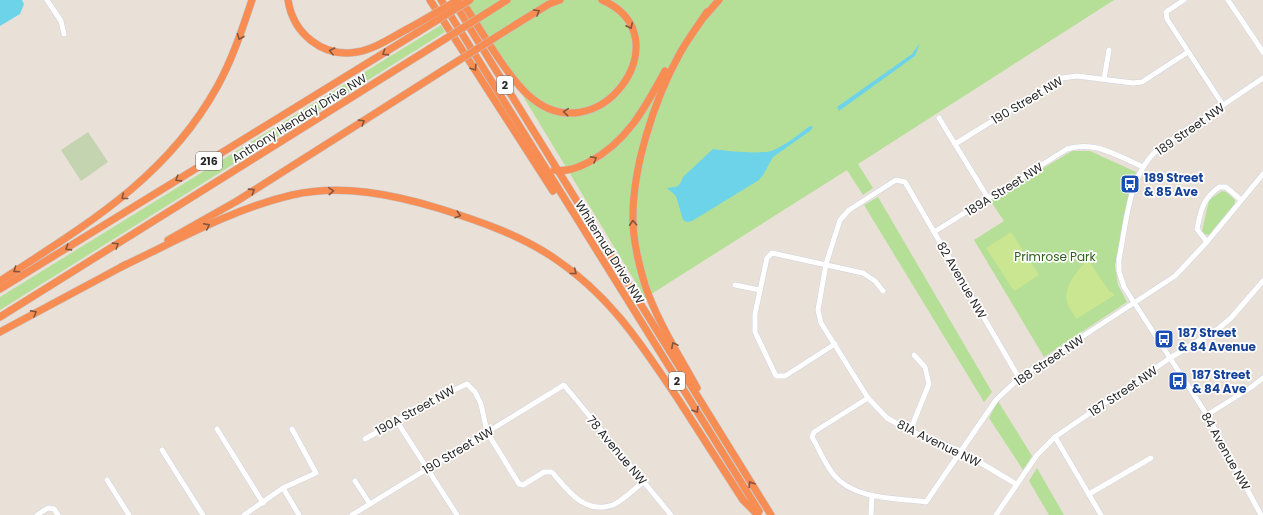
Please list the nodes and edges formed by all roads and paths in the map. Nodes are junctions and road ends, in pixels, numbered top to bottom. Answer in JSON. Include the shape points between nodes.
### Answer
{"nodes":[{"id":1,"x":47,"y":0,"type":"edge"},
{"id":2,"x":252,"y":0,"type":"edge"},
{"id":3,"x":288,"y":0,"type":"edge"},
{"id":4,"x":430,"y":0,"type":"edge"},
{"id":5,"x":441,"y":0,"type":"edge"},
{"id":6,"x":452,"y":0,"type":"edge"},
{"id":7,"x":458,"y":0,"type":"edge"},
{"id":8,"x":461,"y":0,"type":"edge"},
{"id":9,"x":470,"y":0,"type":"edge"},
{"id":10,"x":507,"y":0,"type":"edge"},
{"id":11,"x":560,"y":0,"type":"edge"},
{"id":12,"x":602,"y":0,"type":"edge"},
{"id":13,"x":719,"y":0,"type":"edge"},
{"id":14,"x":1184,"y":0,"type":"edge"},
{"id":15,"x":1228,"y":0,"type":"edge"},
{"id":16,"x":708,"y":12,"type":"junction"},
{"id":17,"x":64,"y":34,"type":"dead end"},
{"id":18,"x":1109,"y":50,"type":"dead end"},
{"id":19,"x":1188,"y":52,"type":"junction"},
{"id":20,"x":1263,"y":52,"type":"edge"},
{"id":21,"x":1263,"y":78,"type":"edge"},
{"id":22,"x":1104,"y":79,"type":"junction"},
{"id":23,"x":1222,"y":105,"type":"junction"},
{"id":24,"x":939,"y":118,"type":"dead end"},
{"id":25,"x":955,"y":144,"type":"junction"},
{"id":26,"x":544,"y":167,"type":"junction"},
{"id":27,"x":1143,"y":167,"type":"junction"},
{"id":28,"x":557,"y":170,"type":"junction"},
{"id":29,"x":1263,"y":174,"type":"edge"},
{"id":30,"x":905,"y":182,"type":"joint"},
{"id":31,"x":988,"y":198,"type":"junction"},
{"id":32,"x":1241,"y":200,"type":"junction"},
{"id":33,"x":934,"y":232,"type":"junction"},
{"id":34,"x":1207,"y":242,"type":"junction"},
{"id":35,"x":594,"y":246,"type":"junction"},
{"id":36,"x":826,"y":264,"type":"junction"},
{"id":37,"x":121,"y":267,"type":"junction"},
{"id":38,"x":1263,"y":280,"type":"edge"},
{"id":39,"x":0,"y":281,"type":"edge"},
{"id":40,"x":735,"y":285,"type":"dead end"},
{"id":41,"x":1124,"y":287,"type":"joint"},
{"id":42,"x":0,"y":289,"type":"edge"},
{"id":43,"x":760,"y":290,"type":"junction"},
{"id":44,"x":883,"y":291,"type":"dead end"},
{"id":45,"x":1134,"y":303,"type":"junction"},
{"id":46,"x":0,"y":317,"type":"edge"},
{"id":47,"x":0,"y":332,"type":"edge"},
{"id":48,"x":835,"y":344,"type":"junction"},
{"id":49,"x":914,"y":355,"type":"dead end"},
{"id":50,"x":1170,"y":358,"type":"junction"},
{"id":51,"x":1019,"y":378,"type":"junction"},
{"id":52,"x":1263,"y":378,"type":"edge"},
{"id":53,"x":564,"y":385,"type":"joint"},
{"id":54,"x":868,"y":398,"type":"junction"},
{"id":55,"x":1207,"y":414,"type":"junction"},
{"id":56,"x":396,"y":420,"type":"junction"},
{"id":57,"x":217,"y":429,"type":"dead end"},
{"id":58,"x":292,"y":429,"type":"dead end"},
{"id":59,"x":910,"y":431,"type":"junction"},
{"id":60,"x":487,"y":432,"type":"junction"},
{"id":61,"x":1055,"y":437,"type":"junction"},
{"id":62,"x":365,"y":439,"type":"dead end"},
{"id":63,"x":162,"y":450,"type":"dead end"},
{"id":64,"x":961,"y":451,"type":"junction"},
{"id":65,"x":732,"y":453,"type":"junction"},
{"id":66,"x":1151,"y":458,"type":"dead end"},
{"id":67,"x":428,"y":468,"type":"junction"},
{"id":68,"x":107,"y":480,"type":"dead end"},
{"id":69,"x":355,"y":481,"type":"dead end"},
{"id":70,"x":643,"y":482,"type":"junction"},
{"id":71,"x":1016,"y":484,"type":"junction"},
{"id":72,"x":283,"y":488,"type":"junction"},
{"id":73,"x":1089,"y":494,"type":"junction"},
{"id":74,"x":872,"y":495,"type":"junction"},
{"id":75,"x":263,"y":503,"type":"junction"},
{"id":76,"x":370,"y":504,"type":"junction"},
{"id":77,"x":37,"y":515,"type":"edge"},
{"id":78,"x":58,"y":515,"type":"edge"},
{"id":79,"x":129,"y":515,"type":"edge"},
{"id":80,"x":202,"y":515,"type":"edge"},
{"id":81,"x":244,"y":515,"type":"edge"},
{"id":82,"x":298,"y":515,"type":"edge"},
{"id":83,"x":352,"y":515,"type":"edge"},
{"id":84,"x":457,"y":515,"type":"edge"},
{"id":85,"x":671,"y":515,"type":"edge"},
{"id":86,"x":758,"y":515,"type":"edge"},
{"id":87,"x":761,"y":515,"type":"edge"},
{"id":88,"x":771,"y":515,"type":"edge"},
{"id":89,"x":871,"y":515,"type":"edge"},
{"id":90,"x":996,"y":515,"type":"edge"},
{"id":91,"x":1101,"y":515,"type":"edge"},
{"id":92,"x":1261,"y":515,"type":"edge"}],
"edges":[{"from":1,"to":17,"type":"street","via":[[61,21]]},
{"from":2,"to":39,"type":"highway","one_way":true,"via":[[241,35],[217,87],[176,146],[124,197]]},
{"from":7,"to":3,"type":"highway","one_way":true,"bridge":true,"via":[[373,47],[357,52],[329,51],[314,43],[300,29]]},
{"from":4,"to":35,"type":"highway","one_way":true,"via":[[564,208]]},
{"from":5,"to":26,"type":"highway","name":"Whitemud Drive NW","number":"2"},
{"from":6,"to":28,"type":"highway","name":"Whitemud Drive NW","number":"2"},
{"from":12,"to":8,"type":"highway","one_way":true,"via":[[624,15],[630,26],[636,46],[634,64],[625,84],[610,99],[587,110],[573,112],[552,109],[527,94]]},
{"from":9,"to":42,"type":"highway","name":"Anthony Henday Drive NW","number":"216","one_way":true,"bridge":true},
{"from":46,"to":10,"type":"highway","name":"Anthony Henday Drive NW","number":"216","one_way":true,"bridge":true},
{"from":37,"to":11,"type":"highway","one_way":true,"bridge":true,"via":[[237,201],[442,71]]},
{"from":13,"to":16,"type":"highway"},
{"from":14,"to":19,"type":"street","via":[[1166,12],[1167,19]]},
{"from":15,"to":20,"type":"street"},
{"from":28,"to":16,"type":"highway","one_way":true,"via":[[578,168],[620,141],[635,124],[689,33]]},
{"from":65,"to":16,"type":"highway","one_way":true,"via":[[672,341],[646,286],[636,248],[633,221],[634,193],[641,158],[660,93],[679,55]]},
{"from":18,"to":22,"type":"street"},
{"from":19,"to":22,"type":"street","name":"190 Street NW","via":[[1142,82],[1133,84]]},
{"from":19,"to":23,"type":"street"},
{"from":21,"to":23,"type":"street","name":"189 Street NW"},
{"from":22,"to":25,"type":"street","name":"190 Street NW","via":[[1069,76],[1062,78]]},
{"from":23,"to":27,"type":"street","name":"189 Street NW","via":[[1158,149]]},
{"from":24,"to":25,"type":"street"},
{"from":25,"to":31,"type":"street"},
{"from":26,"to":28,"type":"highway"},
{"from":26,"to":35,"type":"highway","name":"Whitemud Drive NW"},
{"from":27,"to":31,"type":"street","name":"189A Street NW","via":[[1092,145],[1074,147]]},
{"from":27,"to":41,"type":"street","name":"189 Street NW","via":[[1134,189],[1119,259],[1119,271]]},
{"from":28,"to":65,"type":"highway","name":"Whitemud Drive NW","number":"2"},
{"from":29,"to":32,"type":"street","name":"188 Street NW"},
{"from":30,"to":33,"type":"street","name":"82 Avenue NW"},
{"from":30,"to":36,"type":"street","name":"81A Avenue NW","via":[[896,180],[849,210],[840,220]]},
{"from":31,"to":33,"type":"street","name":"189A Street NW"},
{"from":32,"to":34,"type":"street","name":"188 Street NW"},
{"from":32,"to":34,"type":"street","via":[[1226,187],[1219,187],[1210,194],[1203,204],[1197,229]]},
{"from":33,"to":51,"type":"street","name":"82 Avenue NW"},
{"from":34,"to":45,"type":"street","name":"188 Street NW","via":[[1175,276]]},
{"from":35,"to":87,"type":"highway","name":"Whitemud Drive NW","number":"2","one_way":true},
{"from":36,"to":43,"type":"street","via":[[772,253],[767,258]]},
{"from":36,"to":44,"type":"street","via":[[863,273],[875,281]]},
{"from":36,"to":48,"type":"street","name":"81A Avenue NW","via":[[818,310],[821,323]]},
{"from":47,"to":37,"type":"highway","one_way":true},
{"from":37,"to":86,"type":"highway","one_way":true,"via":[[221,219],[265,203],[316,192],[355,191],[389,195],[416,201],[494,227],[532,245],[562,264],[615,310],[653,361],[743,500]]},
{"from":38,"to":50,"type":"street","name":"187 Street NW","via":[[1232,318]]},
{"from":40,"to":43,"type":"street"},
{"from":41,"to":45,"type":"street","name":"84 Avenue NW"},
{"from":43,"to":48,"type":"street","via":[[755,314],[755,332],[776,376],[785,376]]},
{"from":45,"to":50,"type":"street","name":"84 Avenue NW"},
{"from":45,"to":51,"type":"street","name":"188 Street NW"},
{"from":48,"to":54,"type":"street","name":"81A Avenue NW"},
{"from":49,"to":59,"type":"street","via":[[925,367],[929,384]]},
{"from":50,"to":55,"type":"street","name":"84 Avenue NW"},
{"from":50,"to":61,"type":"street","name":"187 Street NW"},
{"from":51,"to":64,"type":"street","name":"188 Street NW","via":[[996,400]]},
{"from":52,"to":55,"type":"street"},
{"from":53,"to":60,"type":"street","name":"190 Street NW"},
{"from":53,"to":70,"type":"street","name":"78 Avenue NW"},
{"from":54,"to":59,"type":"street","name":"81A Avenue NW","via":[[888,418]]},
{"from":54,"to":74,"type":"street","name":"188 Street NW","via":[[814,432],[812,437],[834,474],[846,487]]},
{"from":55,"to":92,"type":"street","name":"84 Avenue NW"},
{"from":56,"to":60,"type":"street","name":"190A Street NW","via":[[467,384],[481,404]]},
{"from":56,"to":62,"type":"street","name":"190A Street NW"},
{"from":56,"to":67,"type":"street"},
{"from":57,"to":75,"type":"street"},
{"from":58,"to":72,"type":"street","via":[[316,473]]},
{"from":59,"to":64,"type":"street","name":"81A Avenue NW"},
{"from":60,"to":67,"type":"street","name":"190 Street NW"},
{"from":60,"to":70,"type":"street","via":[[523,485],[544,472],[552,472],[577,500],[586,505],[604,507],[620,501]]},
{"from":61,"to":71,"type":"street","name":"187 Street NW","via":[[1037,455]]},
{"from":61,"to":73,"type":"street"},
{"from":63,"to":80,"type":"street"},
{"from":64,"to":71,"type":"street","name":"81A Avenue NW"},
{"from":64,"to":74,"type":"street","name":"188 Street NW","via":[[926,502]]},
{"from":88,"to":65,"type":"highway","name":"Whitemud Drive NW","number":"2","one_way":true},
{"from":66,"to":73,"type":"street"},
{"from":67,"to":76,"type":"street","name":"190 Street NW"},
{"from":67,"to":84,"type":"street"},
{"from":68,"to":79,"type":"street"},
{"from":69,"to":76,"type":"street"},
{"from":70,"to":85,"type":"street","name":"78 Avenue NW"},
{"from":71,"to":90,"type":"street","name":"187 Street NW"},
{"from":72,"to":75,"type":"street"},
{"from":72,"to":82,"type":"street"},
{"from":73,"to":91,"type":"street"},
{"from":74,"to":89,"type":"street"},
{"from":75,"to":81,"type":"street"},
{"from":76,"to":83,"type":"street","name":"190 Street NW"},
{"from":77,"to":78,"type":"street","via":[[48,508],[54,509]]}]}
